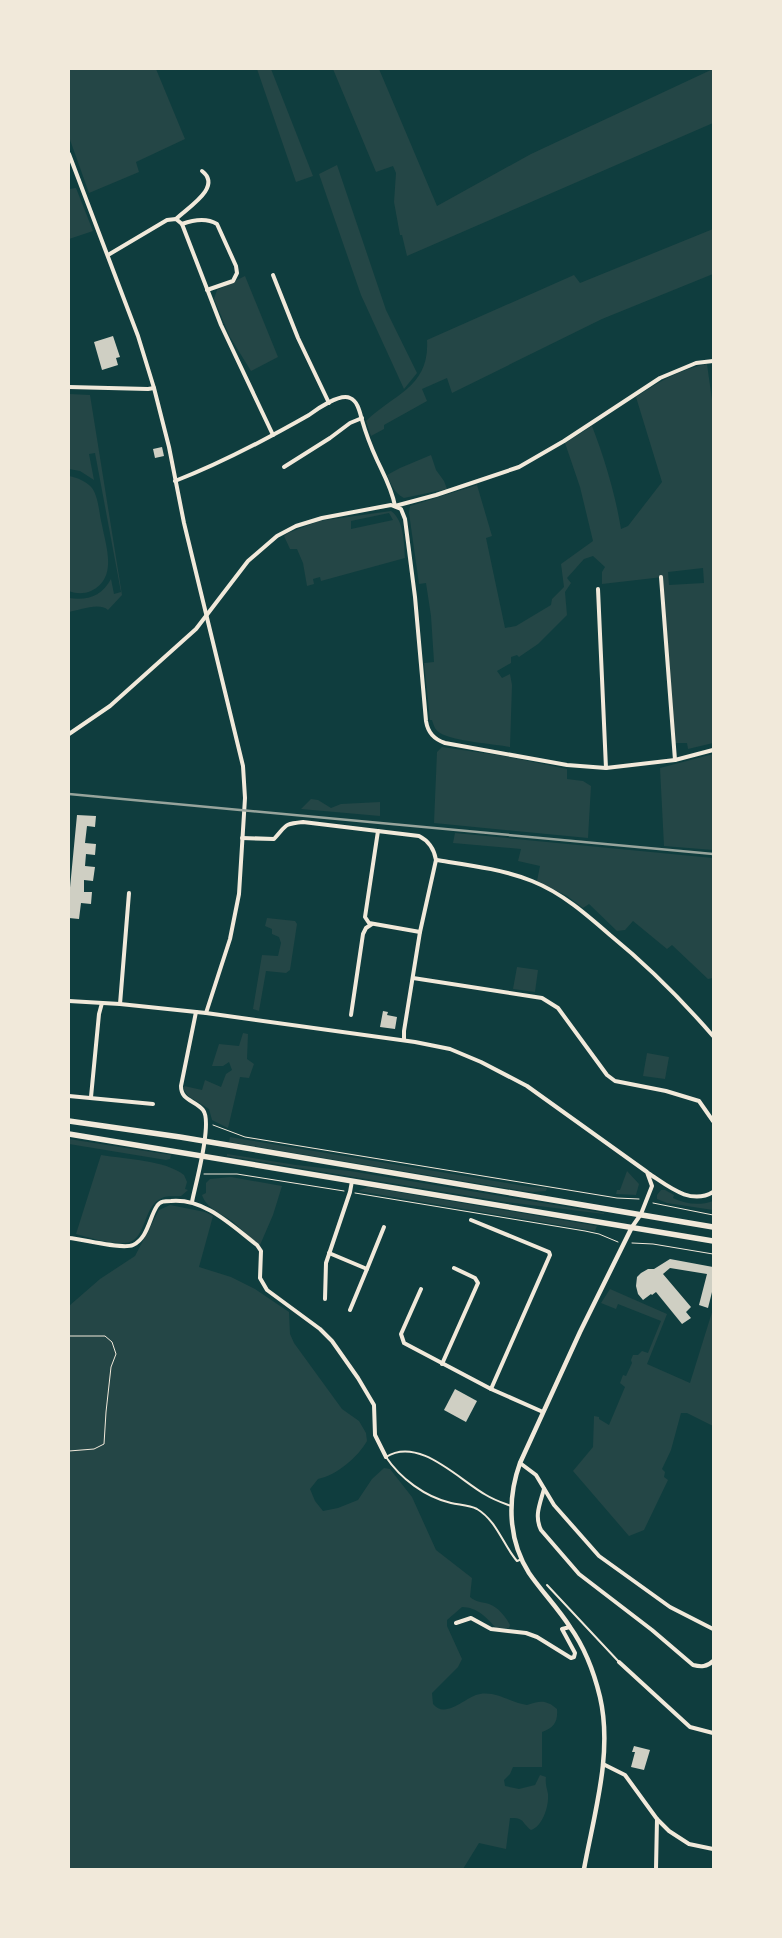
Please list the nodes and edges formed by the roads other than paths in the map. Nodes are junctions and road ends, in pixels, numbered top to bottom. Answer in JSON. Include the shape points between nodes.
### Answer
{"nodes":[{"id":1,"x":69,"y":154,"type":"edge"},
{"id":2,"x":202,"y":171,"type":"dead end"},
{"id":3,"x":176,"y":219,"type":"junction"},
{"id":4,"x":182,"y":224,"type":"junction"},
{"id":5,"x":108,"y":255,"type":"junction"},
{"id":6,"x":273,"y":275,"type":"dead end"},
{"id":7,"x":207,"y":290,"type":"junction"},
{"id":8,"x":713,"y":361,"type":"edge"},
{"id":9,"x":69,"y":387,"type":"edge"},
{"id":10,"x":154,"y":388,"type":"junction"},
{"id":11,"x":328,"y":403,"type":"junction"},
{"id":12,"x":362,"y":418,"type":"junction"},
{"id":13,"x":273,"y":435,"type":"junction"},
{"id":14,"x":284,"y":467,"type":"dead end"},
{"id":15,"x":175,"y":480,"type":"junction"},
{"id":16,"x":395,"y":506,"type":"junction"},
{"id":17,"x":661,"y":577,"type":"dead end"},
{"id":18,"x":598,"y":589,"type":"dead end"},
{"id":19,"x":207,"y":615,"type":"junction"},
{"id":20,"x":69,"y":734,"type":"edge"},
{"id":21,"x":713,"y":750,"type":"edge"},
{"id":22,"x":675,"y":760,"type":"junction"},
{"id":23,"x":606,"y":768,"type":"junction"},
{"id":24,"x":378,"y":831,"type":"junction"},
{"id":25,"x":242,"y":838,"type":"junction"},
{"id":26,"x":436,"y":860,"type":"junction"},
{"id":27,"x":129,"y":893,"type":"dead end"},
{"id":28,"x":372,"y":924,"type":"junction"},
{"id":29,"x":420,"y":932,"type":"junction"},
{"id":30,"x":412,"y":978,"type":"junction"},
{"id":31,"x":69,"y":1001,"type":"edge"},
{"id":32,"x":102,"y":1003,"type":"junction"},
{"id":33,"x":120,"y":1004,"type":"junction"},
{"id":34,"x":196,"y":1012,"type":"junction"},
{"id":35,"x":206,"y":1013,"type":"junction"},
{"id":36,"x":351,"y":1015,"type":"dead end"},
{"id":37,"x":713,"y":1036,"type":"edge"},
{"id":38,"x":404,"y":1040,"type":"junction"},
{"id":39,"x":69,"y":1096,"type":"edge"},
{"id":40,"x":91,"y":1097,"type":"junction"},
{"id":41,"x":153,"y":1104,"type":"dead end"},
{"id":42,"x":69,"y":1121,"type":"edge"},
{"id":43,"x":713,"y":1121,"type":"edge"},
{"id":44,"x":69,"y":1134,"type":"edge"},
{"id":45,"x":205,"y":1142,"type":"junction"},
{"id":46,"x":202,"y":1156,"type":"junction"},
{"id":47,"x":647,"y":1172,"type":"junction"},
{"id":48,"x":352,"y":1181,"type":"junction"},
{"id":49,"x":713,"y":1192,"type":"edge"},
{"id":50,"x":192,"y":1202,"type":"junction"},
{"id":51,"x":641,"y":1214,"type":"junction"},
{"id":52,"x":471,"y":1220,"type":"dead end"},
{"id":53,"x":384,"y":1227,"type":"dead end"},
{"id":54,"x":632,"y":1227,"type":"junction"},
{"id":55,"x":713,"y":1227,"type":"edge"},
{"id":56,"x":69,"y":1238,"type":"edge"},
{"id":57,"x":713,"y":1241,"type":"edge"},
{"id":58,"x":329,"y":1253,"type":"junction"},
{"id":59,"x":454,"y":1268,"type":"dead end"},
{"id":60,"x":367,"y":1269,"type":"junction"},
{"id":61,"x":421,"y":1289,"type":"dead end"},
{"id":62,"x":325,"y":1299,"type":"dead end"},
{"id":63,"x":350,"y":1310,"type":"dead end"},
{"id":64,"x":442,"y":1364,"type":"junction"},
{"id":65,"x":491,"y":1389,"type":"junction"},
{"id":66,"x":543,"y":1412,"type":"junction"},
{"id":67,"x":386,"y":1457,"type":"junction"},
{"id":68,"x":520,"y":1463,"type":"junction"},
{"id":69,"x":544,"y":1489,"type":"junction"},
{"id":70,"x":511,"y":1506,"type":"junction"},
{"id":71,"x":522,"y":1559,"type":"junction"},
{"id":72,"x":547,"y":1584,"type":"dead end"},
{"id":73,"x":456,"y":1623,"type":"dead end"},
{"id":74,"x":570,"y":1626,"type":"junction"},
{"id":75,"x":713,"y":1630,"type":"edge"},
{"id":76,"x":713,"y":1661,"type":"edge"},
{"id":77,"x":619,"y":1662,"type":"joint"},
{"id":78,"x":713,"y":1733,"type":"edge"},
{"id":79,"x":602,"y":1764,"type":"junction"},
{"id":80,"x":657,"y":1819,"type":"junction"},
{"id":81,"x":713,"y":1850,"type":"edge"},
{"id":82,"x":584,"y":1869,"type":"edge"},
{"id":83,"x":656,"y":1869,"type":"edge"}],
"edges":[{"from":1,"to":5,"type":"street"},
{"from":2,"to":3,"type":"street","via":[[208,180],[206,190]]},
{"from":3,"to":4,"type":"street"},
{"from":3,"to":5,"type":"street","via":[[167,220]]},
{"from":4,"to":7,"type":"street"},
{"from":4,"to":7,"type":"street","via":[[200,220],[217,224],[236,266],[233,281]]},
{"from":5,"to":10,"type":"street"},
{"from":6,"to":11,"type":"street"},
{"from":7,"to":13,"type":"street"},
{"from":8,"to":16,"type":"street","via":[[696,363],[660,378],[519,467]]},
{"from":9,"to":10,"type":"street"},
{"from":10,"to":15,"type":"street"},
{"from":11,"to":12,"type":"street","via":[[341,397],[350,398]]},
{"from":11,"to":13,"type":"street"},
{"from":12,"to":14,"type":"street"},
{"from":12,"to":16,"type":"street"},
{"from":13,"to":15,"type":"street","via":[[213,466]]},
{"from":15,"to":19,"type":"street"},
{"from":16,"to":19,"type":"street","via":[[322,518],[287,529],[248,561]]},
{"from":16,"to":23,"type":"street","via":[[401,509],[405,519],[426,726],[432,735],[445,743],[567,765]]},
{"from":17,"to":22,"type":"street"},
{"from":18,"to":23,"type":"street"},
{"from":19,"to":20,"type":"street","via":[[110,706]]},
{"from":19,"to":25,"type":"street","via":[[243,766]]},
{"from":21,"to":22,"type":"street"},
{"from":22,"to":23,"type":"street"},
{"from":24,"to":25,"type":"street","via":[[303,822],[283,827],[274,838]]},
{"from":24,"to":26,"type":"street","via":[[419,836],[434,850]]},
{"from":24,"to":28,"type":"street","via":[[364,917]]},
{"from":25,"to":35,"type":"street","via":[[239,894],[230,939]]},
{"from":26,"to":29,"type":"street"},
{"from":26,"to":37,"type":"street","via":[[489,869],[532,881],[559,894],[652,970]]},
{"from":27,"to":33,"type":"street"},
{"from":28,"to":29,"type":"street"},
{"from":28,"to":36,"type":"street","via":[[363,934]]},
{"from":29,"to":30,"type":"street"},
{"from":30,"to":38,"type":"street"},
{"from":30,"to":43,"type":"street","via":[[542,998],[558,1008],[606,1075],[615,1081],[699,1101]]},
{"from":31,"to":32,"type":"street"},
{"from":32,"to":33,"type":"street"},
{"from":32,"to":40,"type":"street","via":[[98,1014]]},
{"from":33,"to":34,"type":"street"},
{"from":34,"to":35,"type":"street"},
{"from":34,"to":45,"type":"street","via":[[181,1091],[184,1098],[206,1115]]},
{"from":35,"to":38,"type":"street"},
{"from":38,"to":47,"type":"street","via":[[450,1049],[511,1077]]},
{"from":39,"to":40,"type":"street"},
{"from":40,"to":41,"type":"street"},
{"from":42,"to":45,"type":"main road"},
{"from":44,"to":46,"type":"main road"},
{"from":45,"to":46,"type":"street"},
{"from":45,"to":51,"type":"main road"},
{"from":46,"to":48,"type":"main road"},
{"from":46,"to":50,"type":"street"},
{"from":47,"to":49,"type":"street","via":[[690,1197],[708,1196]]},
{"from":47,"to":51,"type":"street","via":[[652,1186]]},
{"from":48,"to":54,"type":"main road"},
{"from":48,"to":58,"type":"street"},
{"from":50,"to":56,"type":"street","via":[[159,1203],[140,1239],[128,1246]]},
{"from":50,"to":67,"type":"street","via":[[222,1218],[257,1245],[261,1251],[260,1278],[267,1290],[320,1329],[332,1342],[374,1405],[374,1435]]},
{"from":51,"to":54,"type":"street"},
{"from":51,"to":55,"type":"main road"},
{"from":52,"to":65,"type":"street","via":[[549,1252],[550,1256]]},
{"from":53,"to":60,"type":"street"},
{"from":54,"to":57,"type":"main road"},
{"from":54,"to":66,"type":"street"},
{"from":58,"to":60,"type":"street"},
{"from":58,"to":62,"type":"street"},
{"from":59,"to":64,"type":"street","via":[[476,1278],[478,1283]]},
{"from":60,"to":63,"type":"street"},
{"from":61,"to":64,"type":"street","via":[[401,1334],[404,1343]]},
{"from":64,"to":65,"type":"street"},
{"from":65,"to":66,"type":"street"},
{"from":66,"to":68,"type":"street"},
{"from":67,"to":70,"type":"lane","via":[[400,1451],[416,1453],[438,1462],[486,1496]]},
{"from":67,"to":71,"type":"lane","via":[[405,1479],[419,1488],[442,1500],[478,1510],[498,1532],[517,1561]]},
{"from":68,"to":69,"type":"street","via":[[536,1475]]},
{"from":68,"to":70,"type":"street"},
{"from":69,"to":75,"type":"street","via":[[599,1556],[670,1607]]},
{"from":69,"to":76,"type":"street","via":[[538,1523],[579,1574],[693,1665],[701,1667]]},
{"from":70,"to":71,"type":"street","via":[[514,1535]]},
{"from":71,"to":74,"type":"street"},
{"from":72,"to":77,"type":"lane"},
{"from":73,"to":74,"type":"street","via":[[471,1618],[491,1629],[526,1633],[571,1658],[575,1653],[562,1629]]},
{"from":74,"to":79,"type":"street","via":[[587,1658],[600,1698],[604,1723]]},
{"from":77,"to":78,"type":"street","via":[[690,1727]]},
{"from":79,"to":80,"type":"street","via":[[625,1775]]},
{"from":79,"to":82,"type":"street"},
{"from":80,"to":81,"type":"street","via":[[685,1842]]},
{"from":80,"to":83,"type":"street"}]}
